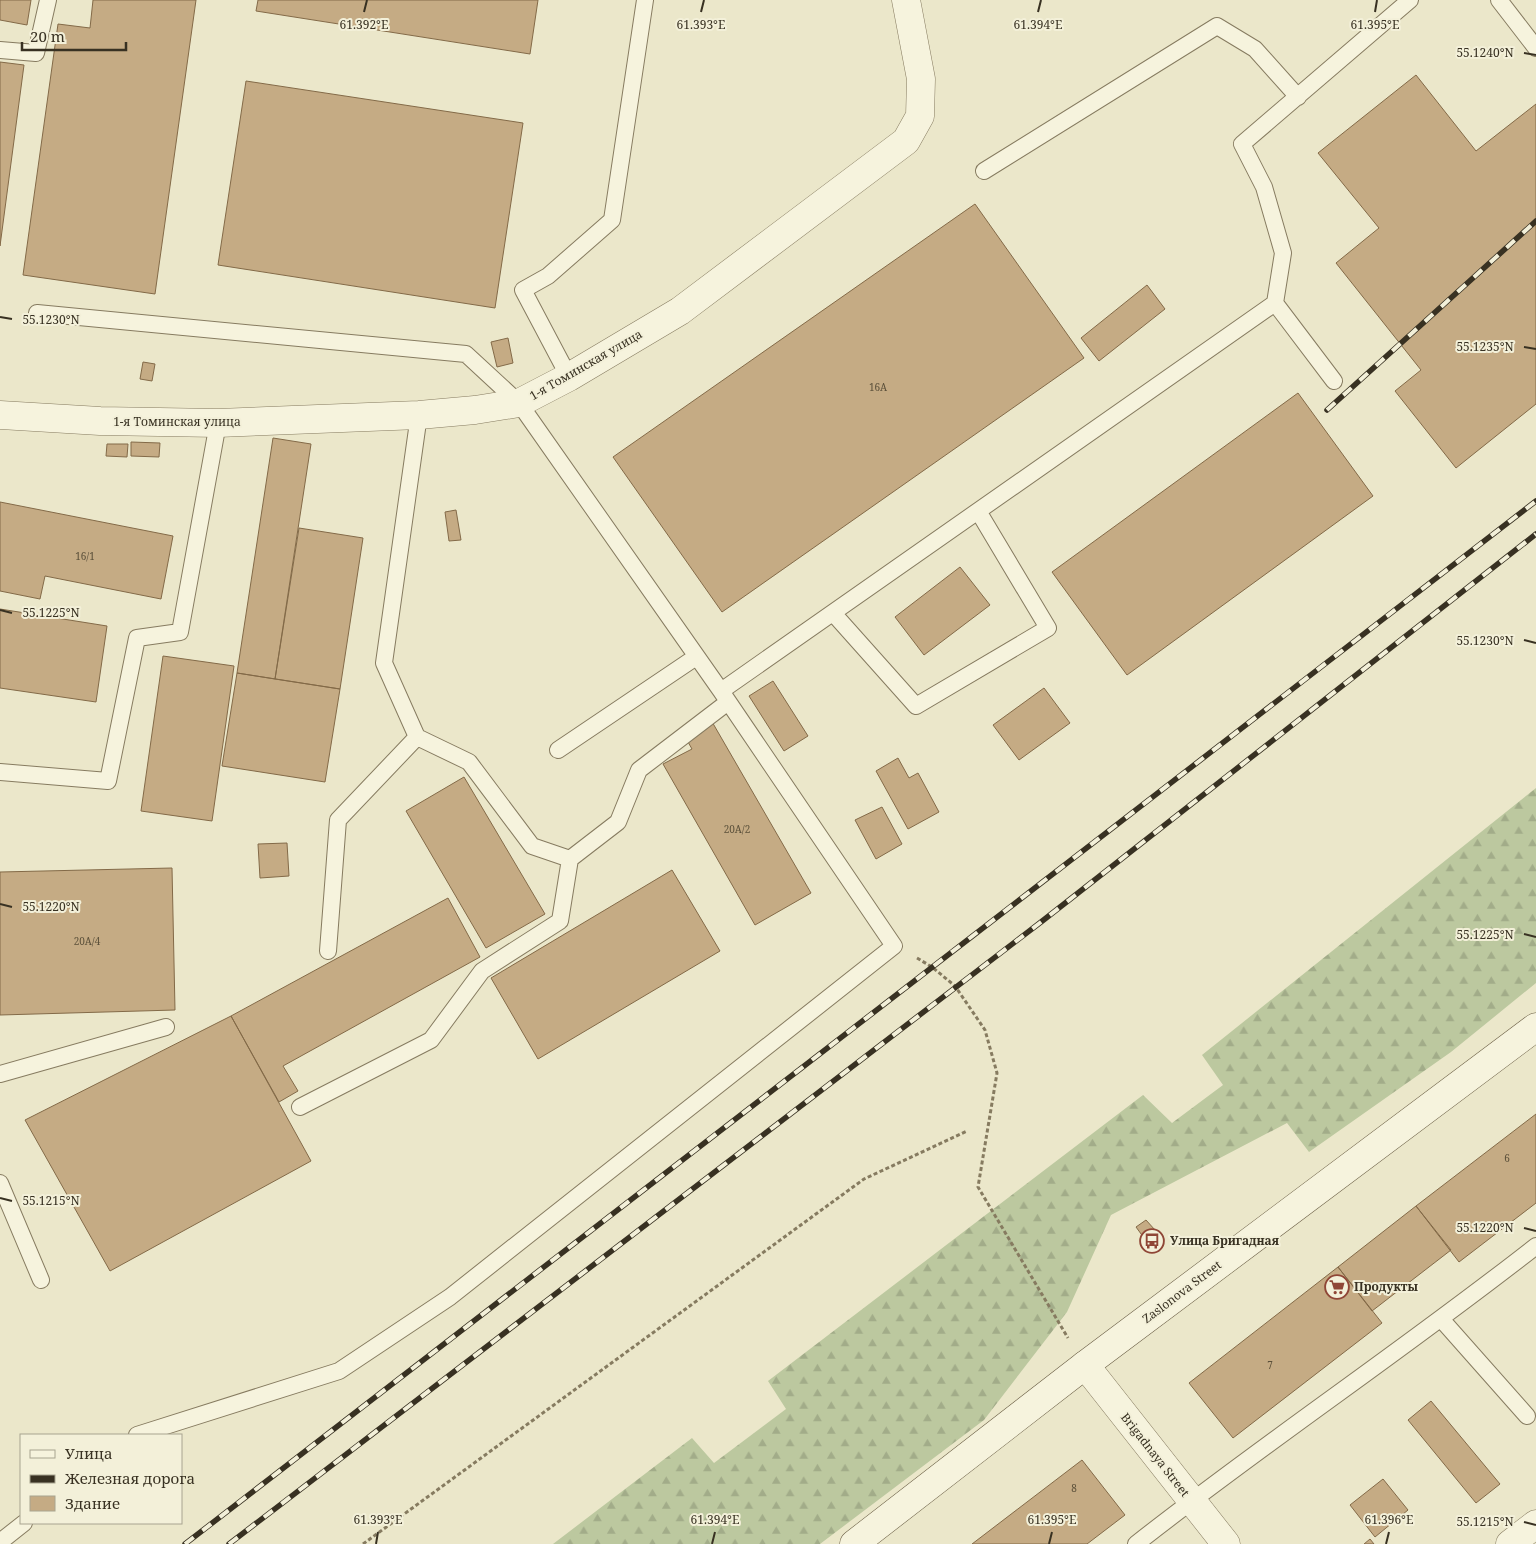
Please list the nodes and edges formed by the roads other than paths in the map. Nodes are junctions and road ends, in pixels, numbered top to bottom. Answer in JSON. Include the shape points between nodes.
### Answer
{"nodes":[{"id":1,"x":48,"y":0,"type":"edge"},
{"id":2,"x":646,"y":0,"type":"edge"},
{"id":3,"x":906,"y":0,"type":"edge"},
{"id":4,"x":1410,"y":0,"type":"edge"},
{"id":5,"x":1499,"y":0,"type":"edge"},
{"id":6,"x":1536,"y":48,"type":"edge"},
{"id":7,"x":0,"y":50,"type":"edge"},
{"id":8,"x":1298,"y":97,"type":"junction"},
{"id":9,"x":984,"y":171,"type":"dead end"},
{"id":10,"x":1275,"y":303,"type":"junction"},
{"id":11,"x":37,"y":313,"type":"dead end"},
{"id":12,"x":569,"y":378,"type":"junction"},
{"id":13,"x":1334,"y":381,"type":"dead end"},
{"id":14,"x":519,"y":403,"type":"junction"},
{"id":15,"x":0,"y":415,"type":"edge"},
{"id":16,"x":419,"y":415,"type":"junction"},
{"id":17,"x":218,"y":424,"type":"junction"},
{"id":18,"x":978,"y":511,"type":"junction"},
{"id":19,"x":833,"y":613,"type":"junction"},
{"id":20,"x":696,"y":657,"type":"junction"},
{"id":21,"x":724,"y":697,"type":"junction"},
{"id":22,"x":417,"y":737,"type":"junction"},
{"id":23,"x":558,"y":750,"type":"dead end"},
{"id":24,"x":0,"y":772,"type":"edge"},
{"id":25,"x":570,"y":859,"type":"junction"},
{"id":26,"x":328,"y":950,"type":"dead end"},
{"id":27,"x":166,"y":1027,"type":"dead end"},
{"id":28,"x":1535,"y":1031,"type":"edge"},
{"id":29,"x":0,"y":1074,"type":"edge"},
{"id":30,"x":300,"y":1107,"type":"dead end"},
{"id":31,"x":0,"y":1183,"type":"edge"},
{"id":32,"x":1536,"y":1246,"type":"edge"},
{"id":33,"x":41,"y":1280,"type":"dead end"},
{"id":34,"x":1442,"y":1320,"type":"junction"},
{"id":35,"x":1085,"y":1365,"type":"junction"},
{"id":36,"x":1526,"y":1416,"type":"dead end"},
{"id":37,"x":140,"y":1434,"type":"edge"},
{"id":38,"x":1192,"y":1500,"type":"junction"},
{"id":39,"x":23,"y":1524,"type":"edge"},
{"id":40,"x":1536,"y":1524,"type":"edge"},
{"id":41,"x":0,"y":1542,"type":"edge"},
{"id":42,"x":854,"y":1544,"type":"edge"},
{"id":43,"x":1136,"y":1544,"type":"edge"},
{"id":44,"x":1226,"y":1544,"type":"edge"},
{"id":45,"x":1510,"y":1544,"type":"edge"}],
"edges":[{"from":1,"to":7,"type":"lane","via":[[36,53]]},
{"from":2,"to":12,"type":"lane","via":[[612,220],[548,276],[523,290]]},
{"from":3,"to":12,"type":"street","name":"1-я Томинская улица","via":[[921,79],[920,116],[906,141],[680,311]]},
{"from":4,"to":8,"type":"lane"},
{"from":5,"to":6,"type":"lane"},
{"from":8,"to":9,"type":"lane","via":[[1255,48],[1217,26]]},
{"from":8,"to":10,"type":"lane","via":[[1242,144],[1264,187],[1283,253]]},
{"from":10,"to":13,"type":"lane"},
{"from":10,"to":18,"type":"lane"},
{"from":11,"to":14,"type":"lane","via":[[466,354]]},
{"from":12,"to":14,"type":"street","name":"1-я Томинская улица"},
{"from":14,"to":16,"type":"street","name":"1-я Томинская улица"},
{"from":14,"to":20,"type":"lane"},
{"from":15,"to":17,"type":"street","name":"1-я Томинская улица"},
{"from":16,"to":17,"type":"street","name":"1-я Томинская улица"},
{"from":16,"to":22,"type":"lane","via":[[384,662]]},
{"from":17,"to":24,"type":"lane","via":[[180,632],[137,638],[108,781]]},
{"from":18,"to":19,"type":"lane"},
{"from":18,"to":19,"type":"lane","via":[[1048,628],[916,706]]},
{"from":19,"to":21,"type":"lane"},
{"from":20,"to":21,"type":"lane"},
{"from":20,"to":23,"type":"lane"},
{"from":21,"to":25,"type":"lane","via":[[639,770],[618,822]]},
{"from":21,"to":37,"type":"lane","via":[[894,946],[450,1297],[339,1371]]},
{"from":22,"to":25,"type":"lane","via":[[469,762],[532,846]]},
{"from":22,"to":26,"type":"lane","via":[[338,820]]},
{"from":25,"to":30,"type":"lane","via":[[560,922],[482,971],[431,1040]]},
{"from":27,"to":29,"type":"lane"},
{"from":28,"to":35,"type":"street","name":"Zaslonova Street"},
{"from":31,"to":33,"type":"lane"},
{"from":32,"to":34,"type":"lane"},
{"from":34,"to":36,"type":"lane"},
{"from":34,"to":38,"type":"lane"},
{"from":35,"to":38,"type":"street","name":"Brigadnaya Street"},
{"from":35,"to":42,"type":"street","name":"Zaslonova Street"},
{"from":38,"to":43,"type":"lane"},
{"from":38,"to":44,"type":"street","name":"Brigadnaya Street"},
{"from":39,"to":41,"type":"lane"},
{"from":40,"to":45,"type":"street"}]}
